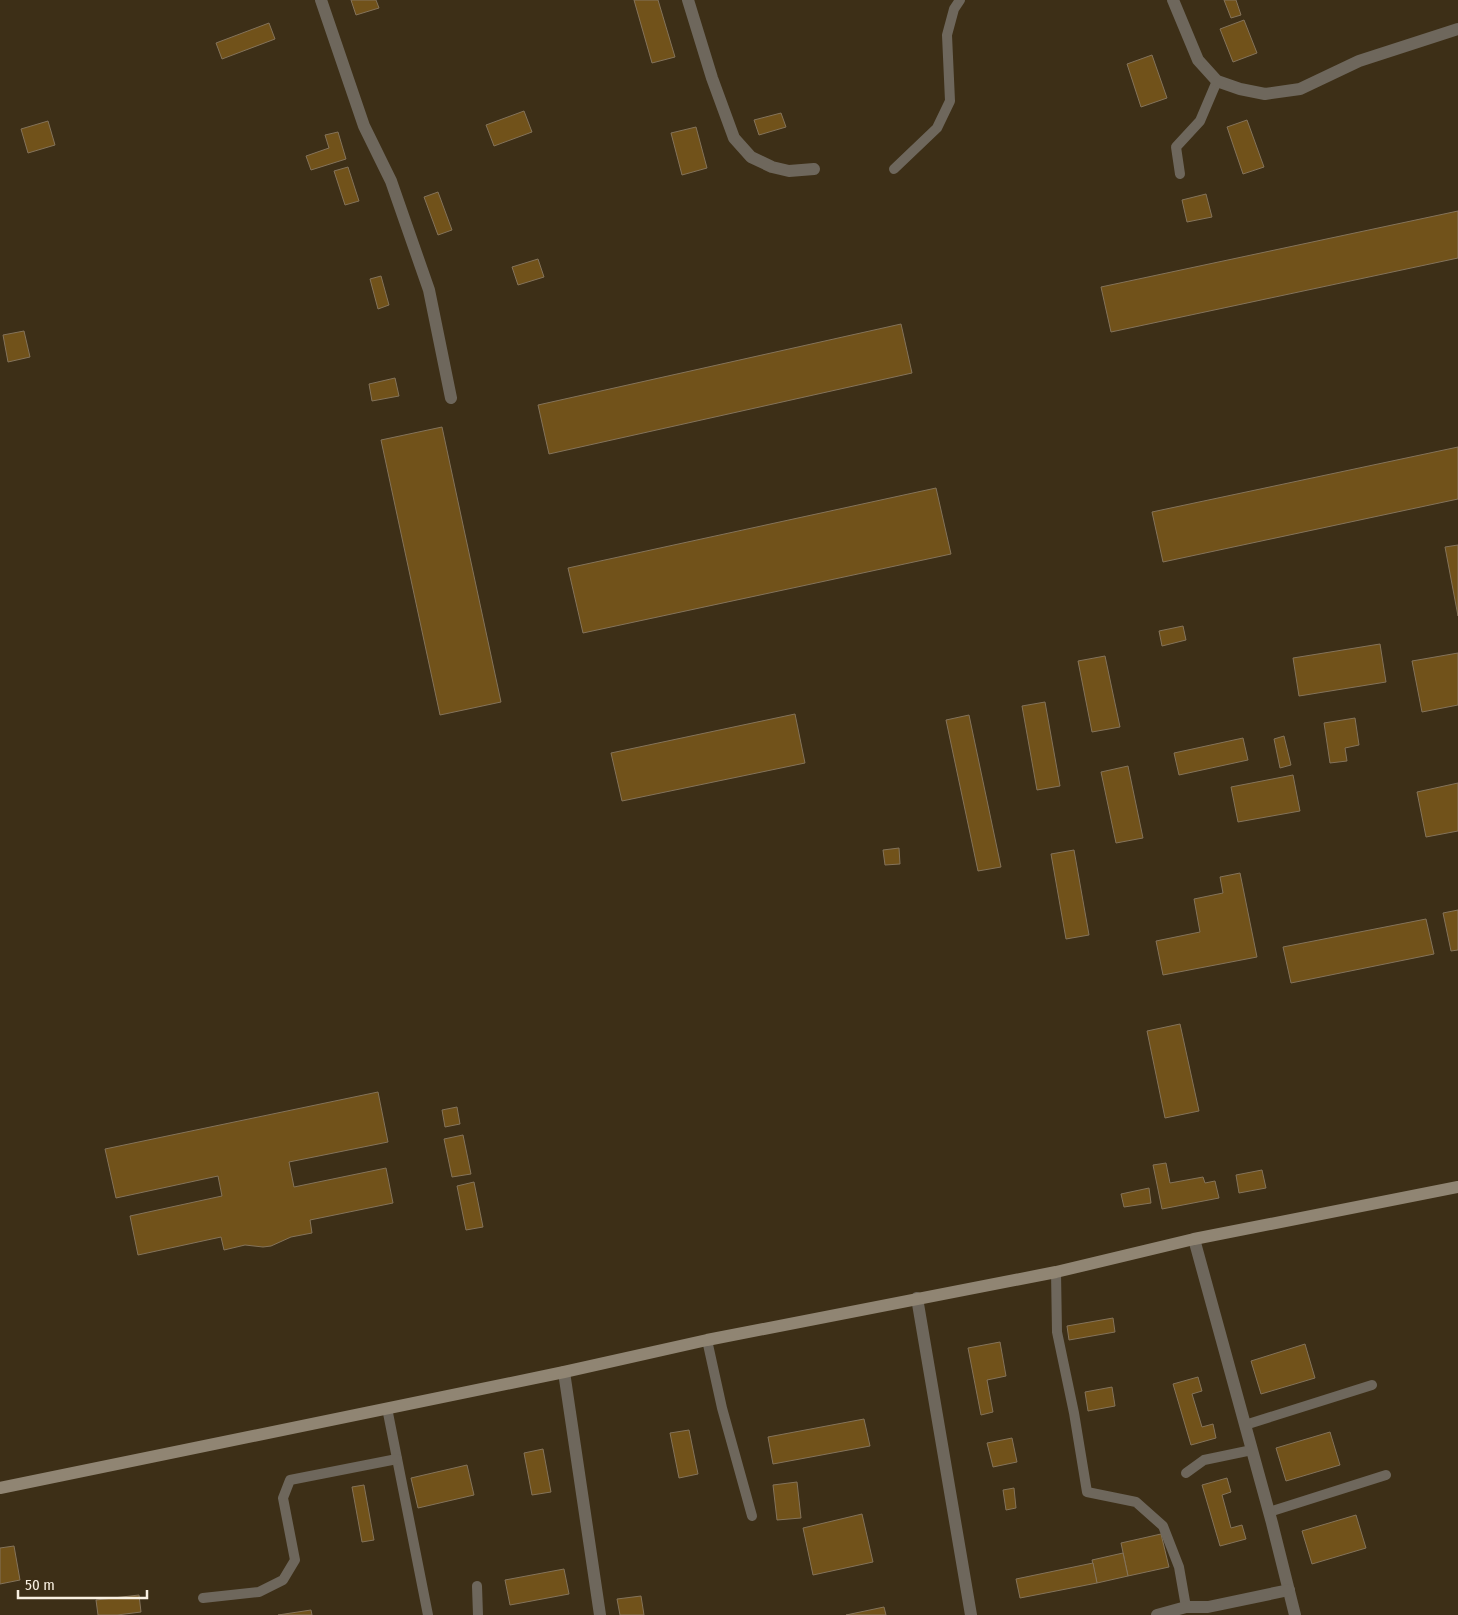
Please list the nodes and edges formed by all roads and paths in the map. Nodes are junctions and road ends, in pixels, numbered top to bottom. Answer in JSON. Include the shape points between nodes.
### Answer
{"nodes":[{"id":1,"x":321,"y":0,"type":"edge"},
{"id":2,"x":688,"y":0,"type":"edge"},
{"id":3,"x":960,"y":0,"type":"edge"},
{"id":4,"x":1173,"y":0,"type":"edge"},
{"id":5,"x":1458,"y":29,"type":"edge"},
{"id":6,"x":1217,"y":80,"type":"junction"},
{"id":7,"x":814,"y":169,"type":"dead end"},
{"id":8,"x":894,"y":169,"type":"dead end"},
{"id":9,"x":1180,"y":174,"type":"dead end"},
{"id":10,"x":451,"y":398,"type":"dead end"},
{"id":11,"x":1458,"y":1187,"type":"edge"},
{"id":12,"x":1194,"y":1239,"type":"junction"},
{"id":13,"x":1056,"y":1272,"type":"junction"},
{"id":14,"x":917,"y":1298,"type":"junction"},
{"id":15,"x":708,"y":1340,"type":"junction"},
{"id":16,"x":564,"y":1372,"type":"junction"},
{"id":17,"x":1372,"y":1385,"type":"dead end"},
{"id":18,"x":387,"y":1408,"type":"junction"},
{"id":19,"x":1245,"y":1425,"type":"junction"},
{"id":20,"x":1252,"y":1450,"type":"junction"},
{"id":21,"x":397,"y":1459,"type":"junction"},
{"id":22,"x":1186,"y":1473,"type":"dead end"},
{"id":23,"x":1386,"y":1475,"type":"dead end"},
{"id":24,"x":0,"y":1488,"type":"edge"},
{"id":25,"x":1269,"y":1512,"type":"junction"},
{"id":26,"x":752,"y":1516,"type":"dead end"},
{"id":27,"x":477,"y":1586,"type":"dead end"},
{"id":28,"x":1289,"y":1590,"type":"junction"},
{"id":29,"x":203,"y":1598,"type":"dead end"},
{"id":30,"x":1186,"y":1607,"type":"junction"},
{"id":31,"x":428,"y":1615,"type":"edge"},
{"id":32,"x":478,"y":1615,"type":"edge"},
{"id":33,"x":600,"y":1615,"type":"edge"},
{"id":34,"x":971,"y":1615,"type":"edge"},
{"id":35,"x":1157,"y":1615,"type":"edge"},
{"id":36,"x":1295,"y":1615,"type":"edge"}],
"edges":[{"from":1,"to":10,"type":"street","via":[[364,126],[391,181],[429,290]]},
{"from":2,"to":7,"type":"street","via":[[734,138],[751,157],[772,168],[789,171]]},
{"from":3,"to":8,"type":"lane","via":[[947,35],[950,101],[937,128]]},
{"from":4,"to":6,"type":"street","via":[[1198,60]]},
{"from":5,"to":6,"type":"street","via":[[1358,61],[1300,89],[1266,94]]},
{"from":6,"to":9,"type":"lane","via":[[1200,121],[1176,147]]},
{"from":11,"to":12,"type":"main road"},
{"from":12,"to":13,"type":"main road"},
{"from":12,"to":19,"type":"street"},
{"from":13,"to":14,"type":"main road"},
{"from":13,"to":30,"type":"lane","via":[[1057,1332],[1087,1492],[1136,1502],[1163,1526],[1178,1567]]},
{"from":14,"to":15,"type":"main road"},
{"from":14,"to":34,"type":"street"},
{"from":15,"to":16,"type":"main road"},
{"from":15,"to":26,"type":"lane","via":[[722,1408]]},
{"from":16,"to":18,"type":"main road"},
{"from":16,"to":33,"type":"street"},
{"from":17,"to":19,"type":"lane"},
{"from":18,"to":21,"type":"lane"},
{"from":18,"to":24,"type":"main road"},
{"from":19,"to":20,"type":"street"},
{"from":20,"to":22,"type":"lane","via":[[1204,1460]]},
{"from":20,"to":25,"type":"street"},
{"from":21,"to":29,"type":"lane","via":[[290,1480],[284,1498],[294,1560],[283,1580],[259,1592]]},
{"from":21,"to":31,"type":"lane"},
{"from":23,"to":25,"type":"lane"},
{"from":25,"to":28,"type":"street"},
{"from":27,"to":32,"type":"lane"},
{"from":28,"to":30,"type":"street","via":[[1208,1607]]},
{"from":28,"to":36,"type":"street"},
{"from":30,"to":35,"type":"street"}]}
